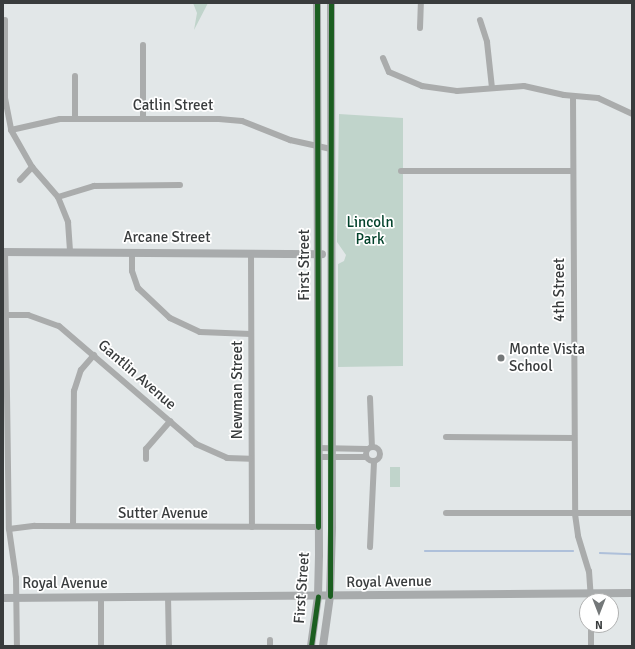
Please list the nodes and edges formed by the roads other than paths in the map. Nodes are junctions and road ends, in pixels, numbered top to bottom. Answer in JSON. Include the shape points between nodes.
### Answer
{"nodes":[{"id":1,"x":317,"y":3,"type":"edge"},
{"id":2,"x":330,"y":3,"type":"edge"},
{"id":3,"x":421,"y":3,"type":"edge"},
{"id":4,"x":5,"y":20,"type":"dead end"},
{"id":5,"x":480,"y":20,"type":"dead end"},
{"id":6,"x":420,"y":28,"type":"dead end"},
{"id":7,"x":143,"y":45,"type":"dead end"},
{"id":8,"x":383,"y":58,"type":"dead end"},
{"id":9,"x":75,"y":76,"type":"dead end"},
{"id":10,"x":492,"y":88,"type":"junction"},
{"id":11,"x":573,"y":96,"type":"junction"},
{"id":12,"x":632,"y":114,"type":"edge"},
{"id":13,"x":75,"y":118,"type":"junction"},
{"id":14,"x":143,"y":119,"type":"junction"},
{"id":15,"x":11,"y":130,"type":"junction"},
{"id":16,"x":317,"y":146,"type":"junction"},
{"id":17,"x":331,"y":149,"type":"junction"},
{"id":18,"x":32,"y":167,"type":"junction"},
{"id":19,"x":401,"y":171,"type":"dead end"},
{"id":20,"x":573,"y":171,"type":"junction"},
{"id":21,"x":20,"y":180,"type":"dead end"},
{"id":22,"x":180,"y":185,"type":"dead end"},
{"id":23,"x":58,"y":197,"type":"junction"},
{"id":24,"x":4,"y":252,"type":"edge"},
{"id":25,"x":70,"y":252,"type":"junction"},
{"id":26,"x":132,"y":252,"type":"junction"},
{"id":27,"x":251,"y":253,"type":"junction"},
{"id":28,"x":318,"y":254,"type":"junction"},
{"id":29,"x":330,"y":254,"type":"junction"},
{"id":30,"x":6,"y":315,"type":"junction"},
{"id":31,"x":251,"y":334,"type":"junction"},
{"id":32,"x":94,"y":355,"type":"junction"},
{"id":33,"x":370,"y":398,"type":"dead end"},
{"id":34,"x":170,"y":421,"type":"junction"},
{"id":35,"x":446,"y":437,"type":"dead end"},
{"id":36,"x":574,"y":438,"type":"junction"},
{"id":37,"x":318,"y":448,"type":"junction"},
{"id":38,"x":332,"y":448,"type":"junction"},
{"id":39,"x":370,"y":448,"type":"junction"},
{"id":40,"x":318,"y":457,"type":"junction"},
{"id":41,"x":332,"y":457,"type":"junction"},
{"id":42,"x":366,"y":457,"type":"junction"},
{"id":43,"x":146,"y":459,"type":"dead end"},
{"id":44,"x":250,"y":459,"type":"junction"},
{"id":45,"x":374,"y":461,"type":"junction"},
{"id":46,"x":446,"y":513,"type":"dead end"},
{"id":47,"x":632,"y":513,"type":"edge"},
{"id":48,"x":575,"y":514,"type":"junction"},
{"id":49,"x":73,"y":526,"type":"junction"},
{"id":50,"x":252,"y":527,"type":"junction"},
{"id":51,"x":318,"y":527,"type":"junction"},
{"id":52,"x":9,"y":529,"type":"junction"},
{"id":53,"x":370,"y":547,"type":"dead end"},
{"id":54,"x":591,"y":593,"type":"edge"},
{"id":55,"x":632,"y":593,"type":"edge"},
{"id":56,"x":619,"y":594,"type":"edge"},
{"id":57,"x":168,"y":596,"type":"junction"},
{"id":58,"x":318,"y":596,"type":"junction"},
{"id":59,"x":330,"y":596,"type":"junction"},
{"id":60,"x":579,"y":597,"type":"edge"},
{"id":61,"x":3,"y":598,"type":"edge"},
{"id":62,"x":17,"y":598,"type":"junction"},
{"id":63,"x":101,"y":598,"type":"junction"},
{"id":64,"x":591,"y":633,"type":"edge"},
{"id":65,"x":17,"y":646,"type":"edge"},
{"id":66,"x":101,"y":646,"type":"edge"},
{"id":67,"x":169,"y":646,"type":"edge"},
{"id":68,"x":311,"y":646,"type":"edge"},
{"id":69,"x":322,"y":646,"type":"edge"},
{"id":70,"x":591,"y":646,"type":"edge"}],
"edges":[{"from":1,"to":16,"type":"main road","name":"First Street"},
{"from":2,"to":17,"type":"main road","name":"First Street"},
{"from":3,"to":6,"type":"street"},
{"from":4,"to":15,"type":"street","via":[[5,98]]},
{"from":5,"to":10,"type":"street","via":[[487,42]]},
{"from":7,"to":14,"type":"street"},
{"from":8,"to":10,"type":"street","via":[[389,72],[422,86],[457,91]]},
{"from":9,"to":13,"type":"street"},
{"from":10,"to":11,"type":"street","via":[[524,86]]},
{"from":11,"to":12,"type":"street","via":[[610,102]]},
{"from":11,"to":20,"type":"street","name":"4th Street"},
{"from":13,"to":14,"type":"street","name":"Catlin Street"},
{"from":13,"to":15,"type":"street","name":"Catlin Street","via":[[44,121]]},
{"from":14,"to":16,"type":"street","name":"Catlin Street","via":[[242,121],[290,140]]},
{"from":15,"to":18,"type":"street"},
{"from":16,"to":17,"type":"street","name":"Catlin Street"},
{"from":16,"to":28,"type":"main road","name":"First Street"},
{"from":17,"to":29,"type":"main road","name":"First Street"},
{"from":18,"to":21,"type":"street"},
{"from":18,"to":23,"type":"street"},
{"from":19,"to":20,"type":"street"},
{"from":20,"to":36,"type":"street","name":"4th Street"},
{"from":22,"to":23,"type":"street","via":[[94,186]]},
{"from":23,"to":25,"type":"street","via":[[68,222]]},
{"from":24,"to":25,"type":"main road","name":"Arcane Street"},
{"from":24,"to":30,"type":"street"},
{"from":25,"to":26,"type":"main road","name":"Arcane Street"},
{"from":26,"to":27,"type":"main road","name":"Arcane Street"},
{"from":26,"to":31,"type":"street","via":[[132,271],[138,288],[170,318],[200,332]]},
{"from":27,"to":28,"type":"main road","name":"Arcane Street"},
{"from":27,"to":31,"type":"street","name":"Newman Street"},
{"from":28,"to":29,"type":"main road","name":"Arcane Street"},
{"from":28,"to":37,"type":"main road","name":"First Street"},
{"from":29,"to":38,"type":"main road","name":"First Street"},
{"from":30,"to":32,"type":"street","name":"Gantlin Avenue","via":[[28,315],[50,321]]},
{"from":30,"to":52,"type":"street"},
{"from":31,"to":44,"type":"street","name":"Newman Street"},
{"from":32,"to":34,"type":"street","name":"Gantlin Avenue"},
{"from":32,"to":49,"type":"street","via":[[81,370],[74,391]]},
{"from":33,"to":39,"type":"street"},
{"from":34,"to":43,"type":"street","via":[[146,449]]},
{"from":34,"to":44,"type":"street","name":"Gantlin Avenue","via":[[209,452],[227,458]]},
{"from":35,"to":36,"type":"street"},
{"from":36,"to":48,"type":"street","name":"4th Street"},
{"from":37,"to":38,"type":"street"},
{"from":37,"to":40,"type":"main road","name":"First Street"},
{"from":38,"to":39,"type":"street"},
{"from":38,"to":41,"type":"main road","name":"First Street"},
{"from":39,"to":42,"type":"street"},
{"from":39,"to":45,"type":"street","via":[[378,448],[381,454]]},
{"from":40,"to":41,"type":"street"},
{"from":40,"to":51,"type":"main road","name":"First Street"},
{"from":41,"to":42,"type":"street"},
{"from":41,"to":59,"type":"main road","name":"First Street"},
{"from":42,"to":45,"type":"street"},
{"from":44,"to":50,"type":"street","name":"Newman Street"},
{"from":45,"to":53,"type":"street"},
{"from":46,"to":48,"type":"street"},
{"from":47,"to":48,"type":"street"},
{"from":48,"to":54,"type":"street","name":"4th Street","via":[[578,536],[589,571]]},
{"from":49,"to":50,"type":"street","name":"Sutter Avenue"},
{"from":49,"to":52,"type":"street","name":"Sutter Avenue"},
{"from":50,"to":51,"type":"street","name":"Sutter Avenue"},
{"from":51,"to":58,"type":"main road","name":"First Street"},
{"from":52,"to":62,"type":"street"},
{"from":55,"to":56,"type":"main road","name":"Royal Avenue"},
{"from":57,"to":58,"type":"main road","name":"Royal Avenue"},
{"from":57,"to":63,"type":"main road","name":"Royal Avenue"},
{"from":57,"to":67,"type":"street"},
{"from":58,"to":59,"type":"main road","name":"Royal Avenue"},
{"from":58,"to":68,"type":"main road","name":"First Street"},
{"from":59,"to":60,"type":"main road","name":"Royal Avenue"},
{"from":59,"to":69,"type":"main road","name":"First Street"},
{"from":61,"to":62,"type":"main road","name":"Royal Avenue"},
{"from":62,"to":63,"type":"main road","name":"Royal Avenue"},
{"from":62,"to":65,"type":"street"},
{"from":63,"to":66,"type":"street"},
{"from":64,"to":70,"type":"street"}]}
